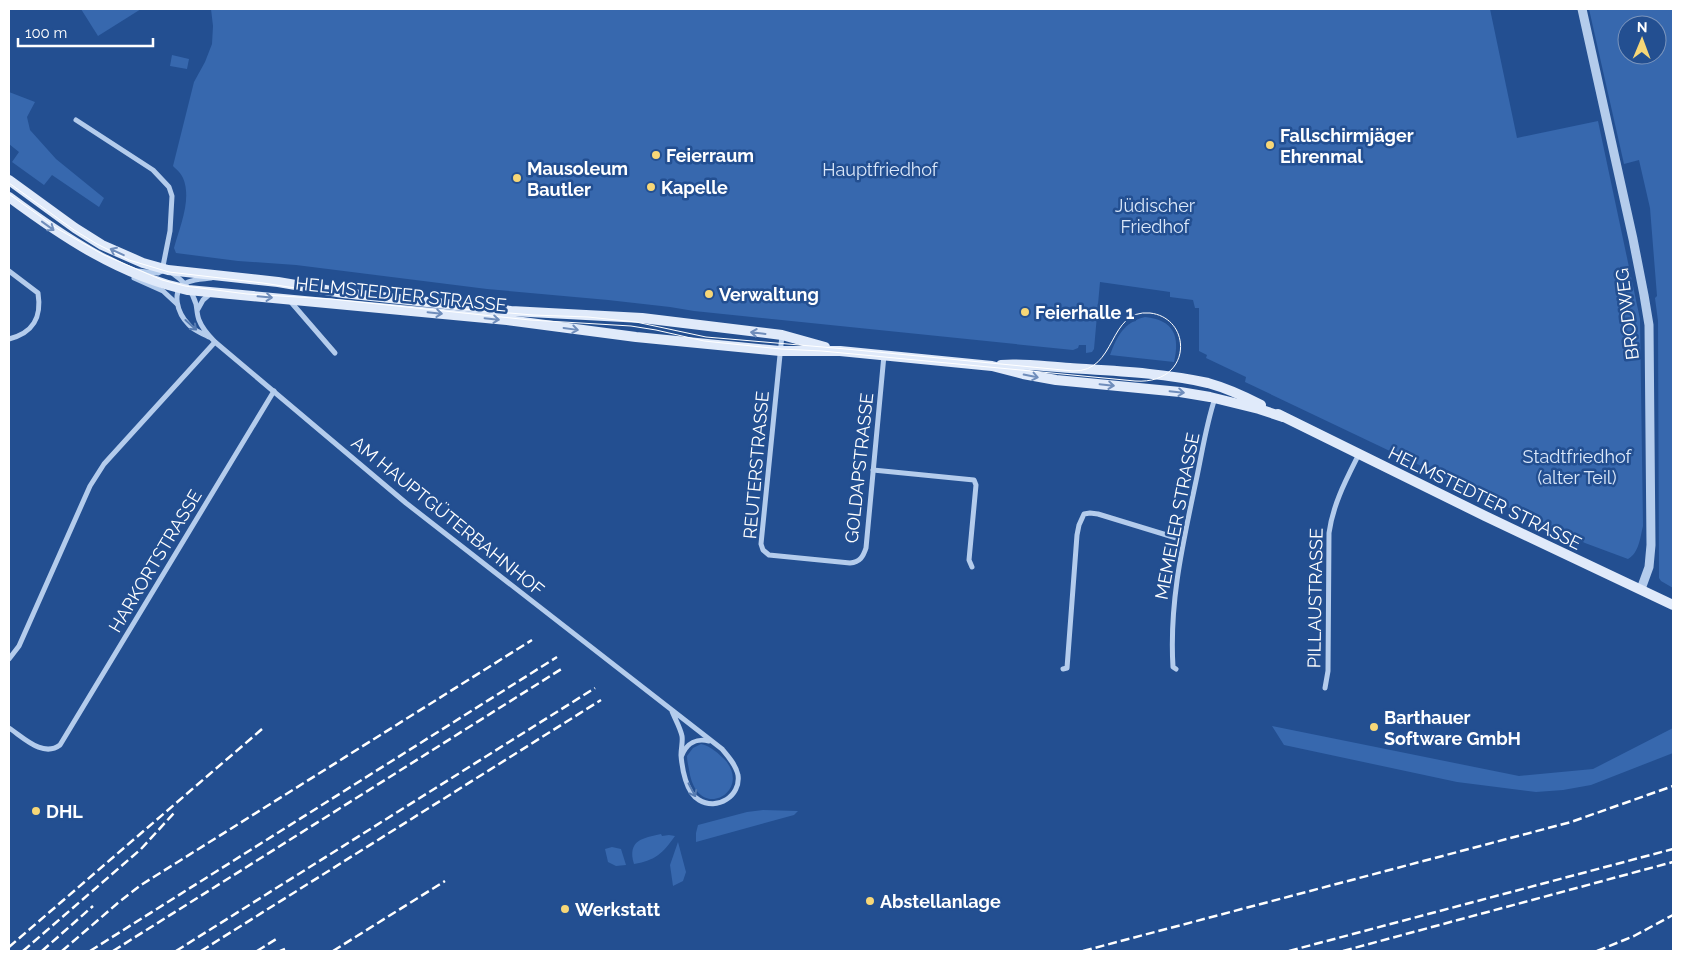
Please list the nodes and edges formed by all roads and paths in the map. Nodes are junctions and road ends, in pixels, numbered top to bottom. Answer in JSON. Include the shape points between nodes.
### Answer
{"nodes":[{"id":1,"x":1582,"y":9,"type":"edge"},
{"id":2,"x":76,"y":120,"type":"dead end"},
{"id":3,"x":9,"y":180,"type":"edge"},
{"id":4,"x":9,"y":197,"type":"edge"},
{"id":5,"x":124,"y":268,"type":"junction"},
{"id":6,"x":163,"y":268,"type":"junction"},
{"id":7,"x":9,"y":271,"type":"edge"},
{"id":8,"x":226,"y":277,"type":"junction"},
{"id":9,"x":185,"y":287,"type":"junction"},
{"id":10,"x":216,"y":292,"type":"junction"},
{"id":11,"x":288,"y":299,"type":"junction"},
{"id":12,"x":178,"y":307,"type":"junction"},
{"id":13,"x":197,"y":312,"type":"junction"},
{"id":14,"x":674,"y":322,"type":"junction"},
{"id":15,"x":782,"y":336,"type":"junction"},
{"id":16,"x":210,"y":337,"type":"junction"},
{"id":17,"x":9,"y":339,"type":"edge"},
{"id":18,"x":672,"y":340,"type":"junction"},
{"id":19,"x":215,"y":342,"type":"junction"},
{"id":20,"x":780,"y":351,"type":"junction"},
{"id":21,"x":840,"y":351,"type":"junction"},
{"id":22,"x":335,"y":353,"type":"dead end"},
{"id":23,"x":884,"y":355,"type":"junction"},
{"id":24,"x":992,"y":366,"type":"junction"},
{"id":25,"x":1192,"y":381,"type":"junction"},
{"id":26,"x":274,"y":391,"type":"junction"},
{"id":27,"x":1212,"y":397,"type":"junction"},
{"id":28,"x":1258,"y":404,"type":"junction"},
{"id":29,"x":1284,"y":417,"type":"junction"},
{"id":30,"x":1359,"y":454,"type":"junction"},
{"id":31,"x":873,"y":470,"type":"junction"},
{"id":32,"x":1183,"y":540,"type":"junction"},
{"id":33,"x":807,"y":558,"type":"joint"},
{"id":34,"x":972,"y":567,"type":"dead end"},
{"id":35,"x":1641,"y":589,"type":"junction"},
{"id":36,"x":1673,"y":605,"type":"edge"},
{"id":37,"x":9,"y":659,"type":"edge"},
{"id":38,"x":1063,"y":669,"type":"dead end"},
{"id":39,"x":1176,"y":669,"type":"dead end"},
{"id":40,"x":1325,"y":688,"type":"dead end"},
{"id":41,"x":672,"y":711,"type":"junction"},
{"id":42,"x":9,"y":728,"type":"edge"},
{"id":43,"x":714,"y":743,"type":"junction"},
{"id":44,"x":682,"y":761,"type":"junction"}],
"edges":[{"from":1,"to":35,"type":"street","name":"BRODWEG","via":[[1643,288],[1648,325],[1651,545],[1649,567]]},
{"from":2,"to":6,"type":"street","via":[[153,170],[169,187],[172,206]]},
{"from":6,"to":3,"type":"main road","name":"HELMSTEDTER STRASSE","one_way":true,"via":[[131,258],[91,238]]},
{"from":4,"to":5,"type":"main road","name":"HELMSTEDTER STRASSE","one_way":true,"via":[[68,239]]},
{"from":5,"to":6,"type":"street","name":"HELMSTEDTER STRASSE","via":[[158,273]]},
{"from":5,"to":9,"type":"main road","name":"HELMSTEDTER STRASSE"},
{"from":5,"to":12,"type":"street","name":"HELMSTEDTER STRASSE","via":[[132,277],[165,292]]},
{"from":6,"to":8,"type":"main road","name":"HELMSTEDTER STRASSE"},
{"from":6,"to":9,"type":"street","via":[[177,276]]},
{"from":7,"to":17,"type":"street","via":[[38,293],[40,306],[33,325],[20,336]]},
{"from":8,"to":9,"type":"street","via":[[195,280]]},
{"from":8,"to":14,"type":"main road","name":"HELMSTEDTER STRASSE","via":[[511,311]]},
{"from":9,"to":10,"type":"main road","name":"HELMSTEDTER STRASSE"},
{"from":9,"to":12,"type":"street","via":[[176,297]]},
{"from":9,"to":13,"type":"street","name":"AM HAUPTGÜTERBAHNHOF","via":[[195,302]]},
{"from":10,"to":11,"type":"main road","name":"HELMSTEDTER STRASSE","one_way":true},
{"from":10,"to":13,"type":"street","via":[[204,298]]},
{"from":11,"to":18,"type":"main road","name":"HELMSTEDTER STRASSE","one_way":true},
{"from":11,"to":22,"type":"street"},
{"from":12,"to":16,"type":"street","name":"AM HAUPTGÜTERBAHNHOF","one_way":true,"via":[[190,326]]},
{"from":13,"to":16,"type":"street","name":"AM HAUPTGÜTERBAHNHOF"},
{"from":15,"to":14,"type":"main road","name":"HELMSTEDTER STRASSE","one_way":true},
{"from":14,"to":18,"type":"main road"},
{"from":15,"to":20,"type":"street","name":"REUTERSTRASSE"},
{"from":15,"to":21,"type":"main road","name":"HELMSTEDTER STRASSE"},
{"from":16,"to":19,"type":"street","name":"AM HAUPTGÜTERBAHNHOF"},
{"from":18,"to":20,"type":"main road","name":"HELMSTEDTER STRASSE"},
{"from":19,"to":26,"type":"street","name":"AM HAUPTGÜTERBAHNHOF"},
{"from":19,"to":37,"type":"street","via":[[104,464],[90,486],[19,646]]},
{"from":20,"to":21,"type":"main road","name":"HELMSTEDTER STRASSE"},
{"from":20,"to":33,"type":"street","name":"REUTERSTRASSE","via":[[761,544],[769,555]]},
{"from":21,"to":23,"type":"main road","name":"HELMSTEDTER STRASSE"},
{"from":23,"to":24,"type":"main road","name":"HELMSTEDTER STRASSE"},
{"from":23,"to":31,"type":"street","name":"GOLDAPSTRASSE"},
{"from":24,"to":25,"type":"main road","name":"HELMSTEDTER STRASSE","via":[[1018,364],[1109,370]]},
{"from":24,"to":27,"type":"main road","name":"HELMSTEDTER STRASSE","one_way":true,"via":[[1056,380]]},
{"from":25,"to":27,"type":"main road","via":[[1197,389]]},
{"from":25,"to":28,"type":"main road","name":"HELMSTEDTER STRASSE","via":[[1220,387]]},
{"from":26,"to":41,"type":"street","name":"AM HAUPTGÜTERBAHNHOF","via":[[406,503]]},
{"from":26,"to":42,"type":"street","name":"HARKORTSTRASSE","via":[[60,745],[44,750]]},
{"from":27,"to":28,"type":"main road","via":[[1233,396]]},
{"from":27,"to":29,"type":"main road","name":"HELMSTEDTER STRASSE"},
{"from":27,"to":32,"type":"street","name":"MEMELER STRASSE"},
{"from":28,"to":29,"type":"main road","name":"HELMSTEDTER STRASSE"},
{"from":29,"to":30,"type":"main road","name":"HELMSTEDTER STRASSE"},
{"from":30,"to":35,"type":"main road","name":"HELMSTEDTER STRASSE"},
{"from":30,"to":40,"type":"street","name":"PILLAUSTRASSE","via":[[1331,519]]},
{"from":31,"to":33,"type":"street","name":"GOLDAPSTRASSE","via":[[864,555],[850,563]]},
{"from":31,"to":34,"type":"street","via":[[974,480],[969,560]]},
{"from":32,"to":38,"type":"street","via":[[1098,514],[1084,514],[1079,525],[1067,668]]},
{"from":32,"to":39,"type":"street","name":"MEMELER STRASSE","via":[[1172,616],[1173,667]]},
{"from":35,"to":36,"type":"main road","name":"HELMSTEDTER STRASSE"},
{"from":41,"to":43,"type":"street","name":"AM HAUPTGÜTERBAHNHOF"},
{"from":41,"to":44,"type":"street","name":"AM HAUPTGÜTERBAHNHOF","via":[[682,734]]},
{"from":43,"to":44,"type":"street","via":[[704,740],[692,743],[684,750]]},
{"from":44,"to":43,"type":"street","name":"AM HAUPTGÜTERBAHNHOF","one_way":true,"via":[[689,788],[696,798],[711,804],[726,800],[736,788],[737,774],[728,756]]}]}
